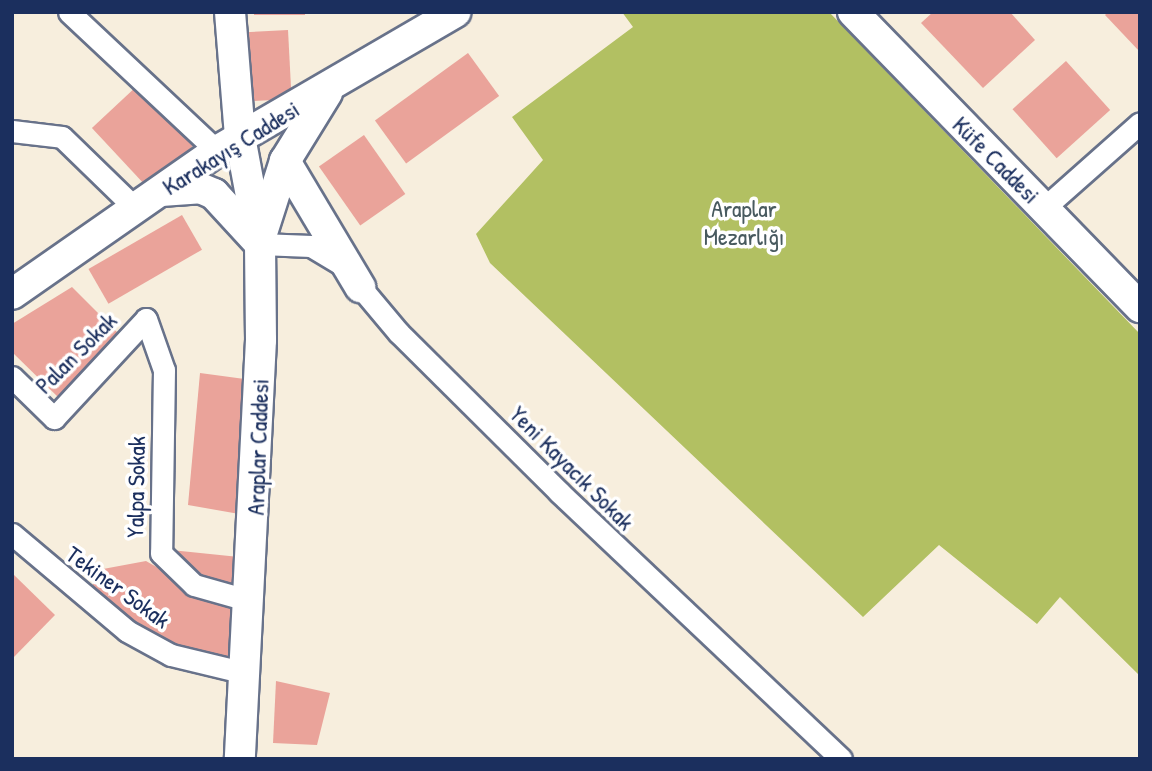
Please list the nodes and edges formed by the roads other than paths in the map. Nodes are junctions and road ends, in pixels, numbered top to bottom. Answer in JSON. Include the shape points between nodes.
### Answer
{"nodes":[{"id":1,"x":69,"y":12,"type":"edge"},
{"id":2,"x":230,"y":12,"type":"edge"},
{"id":3,"x":456,"y":12,"type":"edge"},
{"id":4,"x":853,"y":12,"type":"edge"},
{"id":5,"x":331,"y":87,"type":"junction"},
{"id":6,"x":1140,"y":122,"type":"edge"},
{"id":7,"x":12,"y":131,"type":"edge"},
{"id":8,"x":229,"y":144,"type":"junction"},
{"id":9,"x":285,"y":162,"type":"junction"},
{"id":10,"x":161,"y":191,"type":"junction"},
{"id":11,"x":1044,"y":208,"type":"junction"},
{"id":12,"x":136,"y":209,"type":"junction"},
{"id":13,"x":260,"y":244,"type":"junction"},
{"id":14,"x":360,"y":287,"type":"junction"},
{"id":15,"x":12,"y":294,"type":"edge"},
{"id":16,"x":1140,"y":307,"type":"edge"},
{"id":17,"x":146,"y":319,"type":"joint"},
{"id":18,"x":12,"y":377,"type":"edge"},
{"id":19,"x":12,"y":534,"type":"edge"},
{"id":20,"x":251,"y":601,"type":"junction"},
{"id":21,"x":246,"y":673,"type":"junction"},
{"id":22,"x":240,"y":759,"type":"edge"},
{"id":23,"x":841,"y":759,"type":"edge"}],
"edges":[{"from":1,"to":8,"type":"street"},
{"from":2,"to":8,"type":"street","name":"Araplar Caddesi"},
{"from":3,"to":5,"type":"street","name":"Karakayış Caddesi"},
{"from":4,"to":11,"type":"street","name":"Küfe Caddesi"},
{"from":5,"to":8,"type":"street","name":"Karakayış Caddesi"},
{"from":5,"to":9,"type":"street"},
{"from":6,"to":11,"type":"street"},
{"from":7,"to":12,"type":"street","via":[[62,137]]},
{"from":8,"to":10,"type":"street","name":"Karakayış Caddesi"},
{"from":8,"to":13,"type":"street","name":"Araplar Caddesi"},
{"from":9,"to":13,"type":"street"},
{"from":9,"to":14,"type":"street"},
{"from":10,"to":12,"type":"street","name":"Karakayış Caddesi"},
{"from":10,"to":13,"type":"street","via":[[201,188],[214,194]]},
{"from":11,"to":16,"type":"street","name":"Küfe Caddesi"},
{"from":12,"to":15,"type":"street","name":"Karakayış Caddesi"},
{"from":13,"to":14,"type":"street","name":"Yeni Kayacık Sokak","via":[[311,246],[341,264]]},
{"from":13,"to":20,"type":"street","name":"Araplar Caddesi","via":[[261,402]]},
{"from":14,"to":23,"type":"street","name":"Yeni Kayacık Sokak","via":[[398,333],[701,632]]},
{"from":17,"to":18,"type":"street","name":"Palan Sokak","via":[[54,418]]},
{"from":17,"to":20,"type":"street","name":"Yalpa Sokak","via":[[164,370],[161,553],[194,585]]},
{"from":19,"to":21,"type":"street","name":"Tekiner Sokak","via":[[127,631],[171,655]]},
{"from":20,"to":21,"type":"street","name":"Araplar Caddesi"},
{"from":21,"to":22,"type":"street","name":"Araplar Caddesi"}]}
